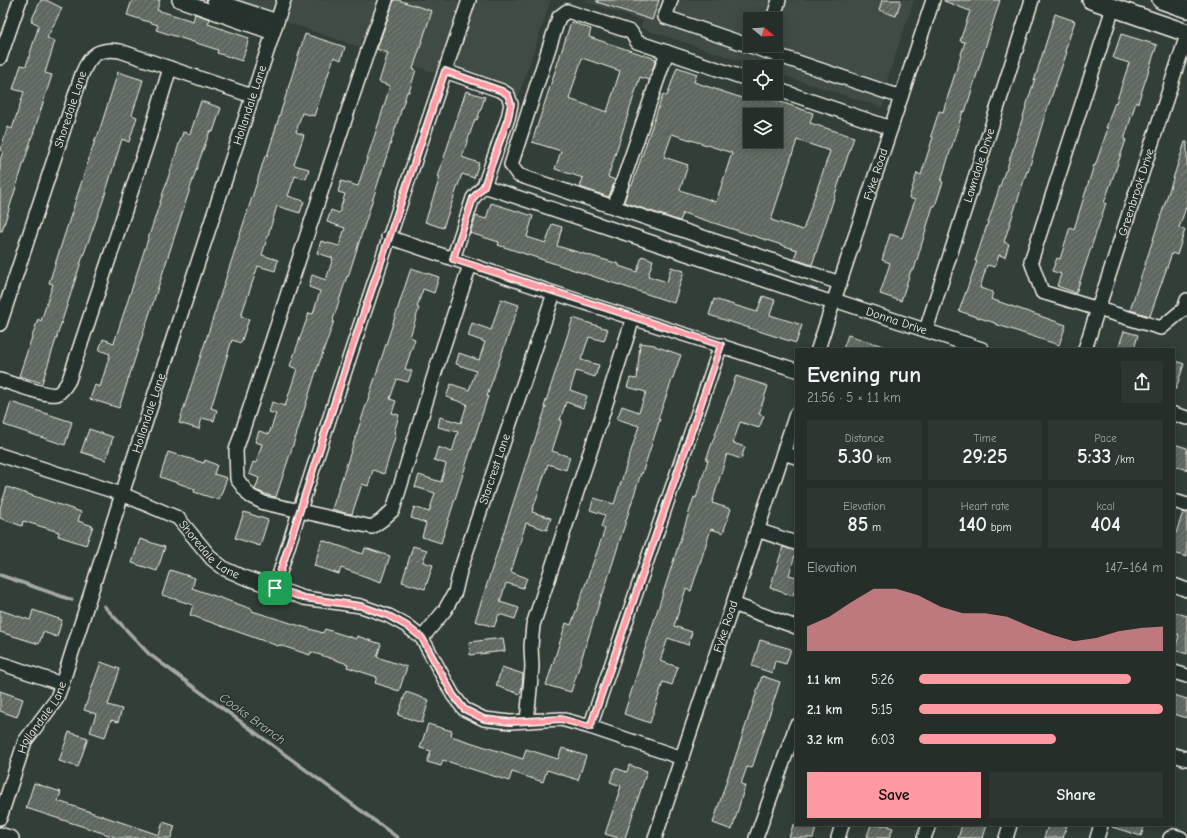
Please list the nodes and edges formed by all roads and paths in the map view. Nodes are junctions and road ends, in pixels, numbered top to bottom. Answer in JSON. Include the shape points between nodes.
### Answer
{"nodes":[{"id":1,"x":12,"y":0,"type":"edge"},
{"id":2,"x":20,"y":0,"type":"edge"},
{"id":3,"x":179,"y":0,"type":"edge"},
{"id":4,"x":214,"y":0,"type":"edge"},
{"id":5,"x":284,"y":0,"type":"edge"},
{"id":6,"x":386,"y":0,"type":"edge"},
{"id":7,"x":469,"y":0,"type":"edge"},
{"id":8,"x":671,"y":0,"type":"edge"},
{"id":9,"x":779,"y":0,"type":"edge"},
{"id":10,"x":934,"y":0,"type":"edge"},
{"id":11,"x":1032,"y":0,"type":"edge"},
{"id":12,"x":1091,"y":0,"type":"edge"},
{"id":13,"x":1161,"y":0,"type":"edge"},
{"id":14,"x":1113,"y":8,"type":"junction"},
{"id":15,"x":1187,"y":8,"type":"edge"},
{"id":16,"x":775,"y":12,"type":"edge"},
{"id":17,"x":275,"y":27,"type":"junction"},
{"id":18,"x":1187,"y":34,"type":"edge"},
{"id":19,"x":0,"y":35,"type":"edge"},
{"id":20,"x":743,"y":42,"type":"edge"},
{"id":21,"x":667,"y":52,"type":"junction"},
{"id":22,"x":774,"y":52,"type":"edge"},
{"id":23,"x":0,"y":58,"type":"edge"},
{"id":24,"x":170,"y":68,"type":"junction"},
{"id":25,"x":445,"y":71,"type":"junction"},
{"id":26,"x":743,"y":78,"type":"edge"},
{"id":27,"x":783,"y":91,"type":"edge"},
{"id":28,"x":252,"y":96,"type":"junction"},
{"id":29,"x":901,"y":97,"type":"junction"},
{"id":30,"x":891,"y":128,"type":"junction"},
{"id":31,"x":484,"y":186,"type":"junction"},
{"id":32,"x":614,"y":207,"type":"junction"},
{"id":33,"x":388,"y":238,"type":"junction"},
{"id":34,"x":453,"y":259,"type":"junction"},
{"id":35,"x":470,"y":265,"type":"junction"},
{"id":36,"x":840,"y":283,"type":"junction"},
{"id":37,"x":554,"y":292,"type":"junction"},
{"id":38,"x":1187,"y":300,"type":"edge"},
{"id":39,"x":833,"y":302,"type":"junction"},
{"id":40,"x":1098,"y":308,"type":"junction"},
{"id":41,"x":633,"y":318,"type":"junction"},
{"id":42,"x":0,"y":324,"type":"edge"},
{"id":43,"x":926,"y":330,"type":"junction"},
{"id":44,"x":721,"y":345,"type":"junction"},
{"id":45,"x":818,"y":348,"type":"edge"},
{"id":46,"x":979,"y":348,"type":"edge"},
{"id":47,"x":1085,"y":348,"type":"edge"},
{"id":48,"x":795,"y":370,"type":"edge"},
{"id":49,"x":0,"y":380,"type":"edge"},
{"id":50,"x":1175,"y":414,"type":"edge"},
{"id":51,"x":795,"y":417,"type":"edge"},
{"id":52,"x":1187,"y":418,"type":"edge"},
{"id":53,"x":783,"y":453,"type":"junction"},
{"id":54,"x":0,"y":455,"type":"edge"},
{"id":55,"x":795,"y":457,"type":"edge"},
{"id":56,"x":122,"y":494,"type":"junction"},
{"id":57,"x":1175,"y":501,"type":"edge"},
{"id":58,"x":1187,"y":505,"type":"edge"},
{"id":59,"x":299,"y":510,"type":"junction"},
{"id":60,"x":757,"y":530,"type":"junction"},
{"id":61,"x":795,"y":543,"type":"edge"},
{"id":62,"x":1175,"y":585,"type":"edge"},
{"id":63,"x":275,"y":588,"type":"junction"},
{"id":64,"x":1187,"y":590,"type":"edge"},
{"id":65,"x":733,"y":604,"type":"junction"},
{"id":66,"x":795,"y":627,"type":"edge"},
{"id":67,"x":422,"y":638,"type":"junction"},
{"id":68,"x":0,"y":663,"type":"edge"},
{"id":69,"x":1175,"y":672,"type":"edge"},
{"id":70,"x":1187,"y":676,"type":"edge"},
{"id":71,"x":62,"y":684,"type":"junction"},
{"id":72,"x":527,"y":721,"type":"junction"},
{"id":73,"x":590,"y":727,"type":"junction"},
{"id":74,"x":795,"y":729,"type":"edge"},
{"id":75,"x":1175,"y":755,"type":"edge"},
{"id":76,"x":682,"y":758,"type":"junction"},
{"id":77,"x":1187,"y":759,"type":"edge"},
{"id":78,"x":0,"y":818,"type":"edge"},
{"id":79,"x":842,"y":826,"type":"edge"},
{"id":80,"x":929,"y":826,"type":"edge"},
{"id":81,"x":1010,"y":826,"type":"edge"},
{"id":82,"x":1101,"y":826,"type":"edge"},
{"id":83,"x":0,"y":834,"type":"edge"},
{"id":84,"x":12,"y":838,"type":"edge"},
{"id":85,"x":655,"y":838,"type":"edge"},
{"id":86,"x":756,"y":838,"type":"edge"},
{"id":87,"x":838,"y":838,"type":"edge"},
{"id":88,"x":924,"y":838,"type":"edge"},
{"id":89,"x":1006,"y":838,"type":"edge"},
{"id":90,"x":1096,"y":838,"type":"edge"},
{"id":91,"x":1170,"y":838,"type":"edge"},
{"id":92,"x":1181,"y":838,"type":"edge"}],
"edges":[{"from":1,"to":19,"type":"street"},
{"from":2,"to":23,"type":"street"},
{"from":3,"to":17,"type":"street"},
{"from":4,"to":17,"type":"street"},
{"from":5,"to":17,"type":"street","name":"Hollandale Lane"},
{"from":6,"to":59,"type":"street","via":[[236,450],[237,479],[250,496],[264,504]]},
{"from":7,"to":25,"type":"street"},
{"from":8,"to":20,"type":"street","via":[[665,17]]},
{"from":9,"to":16,"type":"street"},
{"from":10,"to":29,"type":"street","name":"Fyke Road"},
{"from":11,"to":43,"type":"street","name":"Lawndale Drive"},
{"from":12,"to":14,"type":"main road"},
{"from":13,"to":15,"type":"main road"},
{"from":14,"to":18,"type":"main road"},
{"from":14,"to":40,"type":"street","via":[[1031,261],[1042,292]]},
{"from":17,"to":28,"type":"street","name":"Hollandale Lane"},
{"from":18,"to":40,"type":"street","name":"Greenbrook Drive"},
{"from":21,"to":26,"type":"street"},
{"from":21,"to":32,"type":"street"},
{"from":21,"to":32,"type":"street","via":[[637,42],[630,32],[567,11],[559,16],[511,165],[518,175]]},
{"from":22,"to":29,"type":"street"},
{"from":24,"to":28,"type":"street","name":"Shoredale Lane"},
{"from":24,"to":42,"type":"street","name":"Shoredale Lane","via":[[109,49],[101,51],[85,65]]},
{"from":24,"to":49,"type":"street","via":[[65,388],[52,395]]},
{"from":25,"to":31,"type":"street","via":[[508,95],[511,104],[508,118]]},
{"from":25,"to":33,"type":"street"},
{"from":27,"to":30,"type":"street"},
{"from":28,"to":56,"type":"street","name":"Hollandale Lane"},
{"from":29,"to":30,"type":"street","name":"Fyke Road"},
{"from":30,"to":36,"type":"street","name":"Fyke Road"},
{"from":31,"to":34,"type":"street","via":[[473,198]]},
{"from":31,"to":39,"type":"street","name":"Donna Drive"},
{"from":32,"to":36,"type":"street"},
{"from":33,"to":34,"type":"street"},
{"from":33,"to":59,"type":"street"},
{"from":34,"to":35,"type":"street"},
{"from":35,"to":37,"type":"street"},
{"from":35,"to":59,"type":"street","via":[[393,510],[372,527]]},
{"from":36,"to":39,"type":"street","name":"Fyke Road"},
{"from":37,"to":41,"type":"street"},
{"from":37,"to":67,"type":"street","name":"Starcrest Lane","via":[[455,592],[445,610]]},
{"from":38,"to":40,"type":"street","via":[[1184,309],[1161,328]]},
{"from":39,"to":43,"type":"street","name":"Donna Drive"},
{"from":39,"to":45,"type":"street","name":"Fyke Road"},
{"from":40,"to":47,"type":"street","name":"Greenbrook Drive"},
{"from":41,"to":44,"type":"street"},
{"from":41,"to":72,"type":"street","via":[[533,625]]},
{"from":43,"to":46,"type":"street","name":"Donna Drive"},
{"from":44,"to":48,"type":"street"},
{"from":44,"to":73,"type":"street"},
{"from":50,"to":52,"type":"street"},
{"from":51,"to":53,"type":"street","name":"Fyke Road"},
{"from":53,"to":55,"type":"street"},
{"from":53,"to":60,"type":"street","name":"Fyke Road"},
{"from":54,"to":56,"type":"street","name":"Shoredale Lane"},
{"from":56,"to":63,"type":"street","name":"Shoredale Lane","via":[[178,518],[212,559],[225,570]]},
{"from":56,"to":71,"type":"street","name":"Hollandale Lane"},
{"from":57,"to":58,"type":"street"},
{"from":59,"to":63,"type":"street"},
{"from":60,"to":61,"type":"street"},
{"from":60,"to":65,"type":"street","name":"Fyke Road"},
{"from":62,"to":64,"type":"street"},
{"from":63,"to":67,"type":"street","name":"Shoredale Lane","via":[[304,598],[361,606],[395,619]]},
{"from":65,"to":66,"type":"street"},
{"from":65,"to":76,"type":"street","name":"Fyke Road"},
{"from":67,"to":72,"type":"street","name":"Shoredale Lane","via":[[453,695],[464,709],[484,719]]},
{"from":68,"to":71,"type":"street"},
{"from":69,"to":70,"type":"street"},
{"from":71,"to":78,"type":"street","name":"Hollandale Lane","via":[[56,700],[25,741]]},
{"from":72,"to":73,"type":"street","name":"Shoredale Lane","via":[[561,719]]},
{"from":73,"to":76,"type":"street","name":"Shoredale Lane"},
{"from":74,"to":86,"type":"street"},
{"from":75,"to":77,"type":"street"},
{"from":76,"to":85,"type":"street","name":"Fyke Road"},
{"from":79,"to":87,"type":"street"},
{"from":80,"to":88,"type":"street"},
{"from":81,"to":89,"type":"street"},
{"from":82,"to":90,"type":"street"},
{"from":83,"to":84,"type":"street"},
{"from":91,"to":92,"type":"street"}]}
